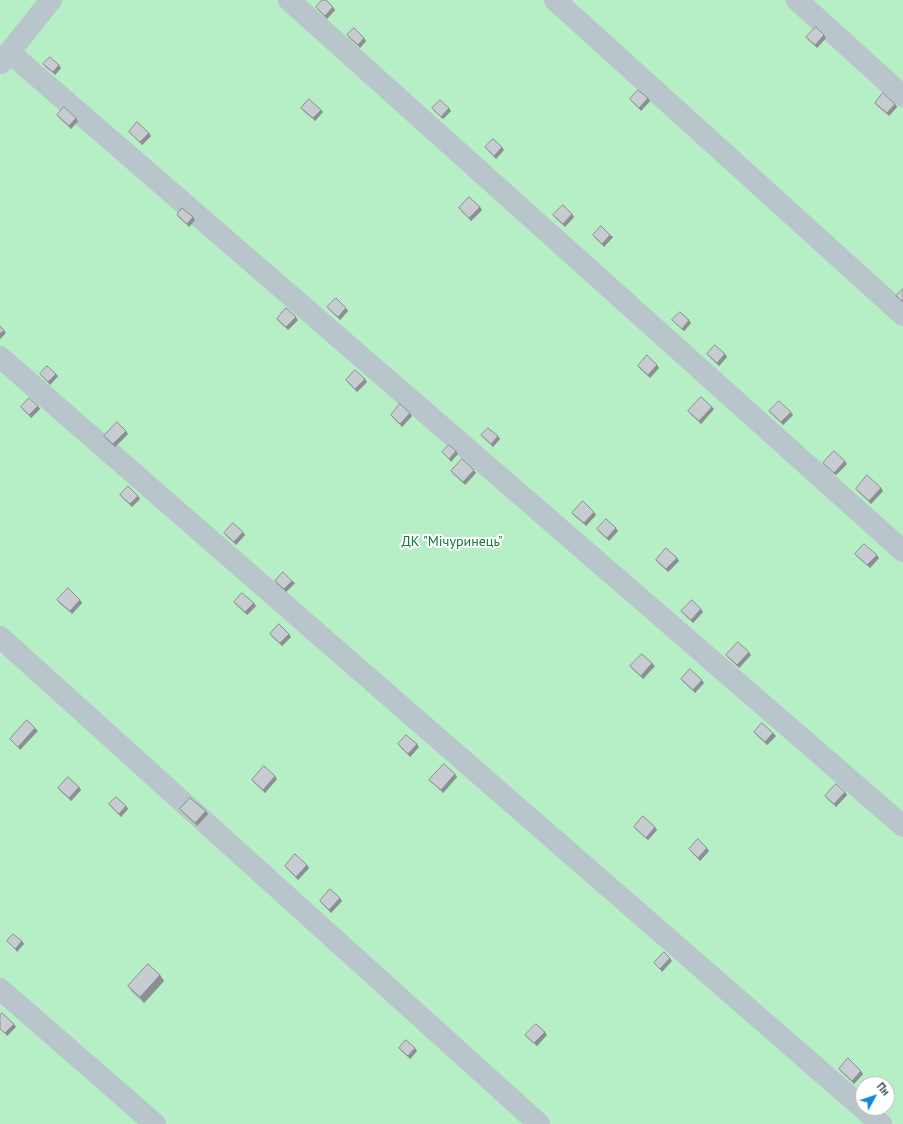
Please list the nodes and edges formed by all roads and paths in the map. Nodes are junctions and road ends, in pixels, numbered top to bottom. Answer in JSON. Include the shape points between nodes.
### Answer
{"nodes":[{"id":1,"x":51,"y":0,"type":"edge"},
{"id":2,"x":289,"y":0,"type":"edge"},
{"id":3,"x":556,"y":0,"type":"edge"},
{"id":4,"x":797,"y":0,"type":"edge"},
{"id":5,"x":5,"y":58,"type":"edge"},
{"id":6,"x":903,"y":96,"type":"edge"},
{"id":7,"x":903,"y":315,"type":"edge"},
{"id":8,"x":0,"y":357,"type":"edge"},
{"id":9,"x":903,"y":551,"type":"edge"},
{"id":10,"x":0,"y":637,"type":"edge"},
{"id":11,"x":903,"y":826,"type":"edge"},
{"id":12,"x":0,"y":989,"type":"edge"},
{"id":13,"x":155,"y":1124,"type":"edge"},
{"id":14,"x":539,"y":1124,"type":"edge"},
{"id":15,"x":881,"y":1124,"type":"edge"}],
"edges":[{"from":1,"to":5,"type":"lane"},
{"from":2,"to":9,"type":"lane"},
{"from":3,"to":7,"type":"lane"},
{"from":4,"to":6,"type":"lane"},
{"from":5,"to":11,"type":"lane"},
{"from":8,"to":15,"type":"lane"},
{"from":10,"to":14,"type":"lane"},
{"from":12,"to":13,"type":"lane"}]}
